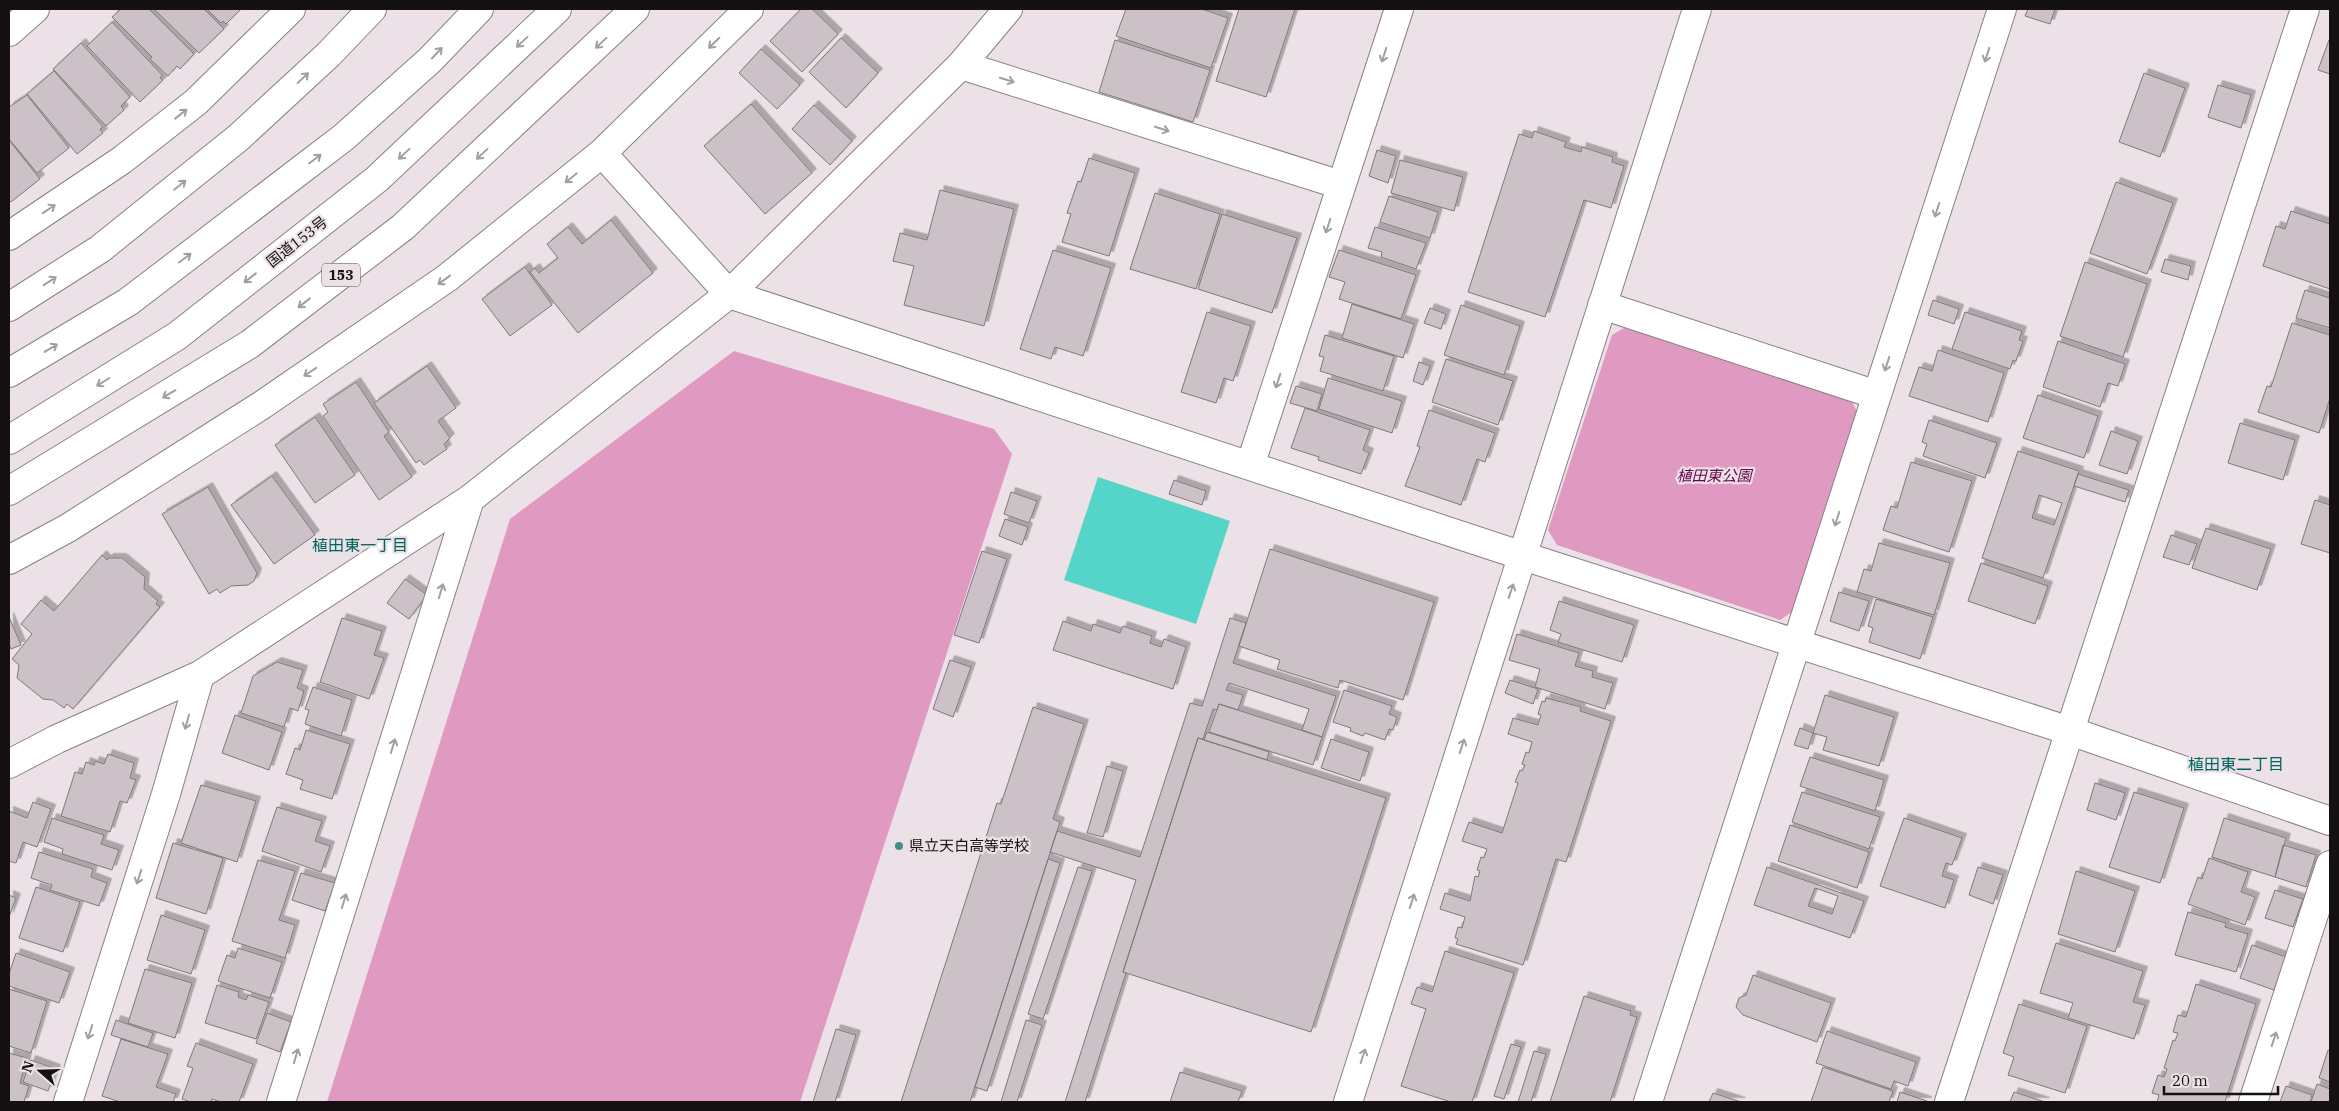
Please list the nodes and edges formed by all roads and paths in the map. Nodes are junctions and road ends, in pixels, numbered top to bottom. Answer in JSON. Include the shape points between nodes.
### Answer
{"nodes":[{"id":1,"x":35,"y":9,"type":"edge"},
{"id":2,"x":292,"y":9,"type":"edge"},
{"id":3,"x":372,"y":9,"type":"edge"},
{"id":4,"x":479,"y":9,"type":"edge"},
{"id":5,"x":557,"y":9,"type":"edge"},
{"id":6,"x":635,"y":9,"type":"edge"},
{"id":7,"x":749,"y":9,"type":"edge"},
{"id":8,"x":1008,"y":9,"type":"edge"},
{"id":9,"x":1399,"y":9,"type":"edge"},
{"id":10,"x":1697,"y":9,"type":"edge"},
{"id":11,"x":2002,"y":9,"type":"edge"},
{"id":12,"x":2304,"y":9,"type":"edge"},
{"id":13,"x":9,"y":32,"type":"edge"},
{"id":14,"x":961,"y":65,"type":"junction"},
{"id":15,"x":602,"y":152,"type":"junction"},
{"id":16,"x":1341,"y":185,"type":"junction"},
{"id":17,"x":9,"y":236,"type":"edge"},
{"id":18,"x":729,"y":294,"type":"junction"},
{"id":19,"x":1602,"y":305,"type":"junction"},
{"id":20,"x":9,"y":307,"type":"edge"},
{"id":21,"x":9,"y":373,"type":"edge"},
{"id":22,"x":1877,"y":395,"type":"junction"},
{"id":23,"x":9,"y":440,"type":"edge"},
{"id":24,"x":1250,"y":466,"type":"junction"},
{"id":25,"x":9,"y":491,"type":"edge"},
{"id":26,"x":470,"y":499,"type":"junction"},
{"id":27,"x":1523,"y":556,"type":"junction"},
{"id":28,"x":9,"y":560,"type":"edge"},
{"id":29,"x":1796,"y":643,"type":"junction"},
{"id":30,"x":200,"y":675,"type":"junction"},
{"id":31,"x":2070,"y":731,"type":"junction"},
{"id":32,"x":9,"y":764,"type":"edge"},
{"id":33,"x":2330,"y":821,"type":"edge"},
{"id":34,"x":2330,"y":865,"type":"edge"},
{"id":35,"x":68,"y":1102,"type":"edge"},
{"id":36,"x":281,"y":1102,"type":"edge"},
{"id":37,"x":1348,"y":1102,"type":"edge"},
{"id":38,"x":1648,"y":1102,"type":"edge"},
{"id":39,"x":1949,"y":1102,"type":"edge"},
{"id":40,"x":2254,"y":1102,"type":"edge"}],
"edges":[{"from":1,"to":13,"type":"main road"},
{"from":17,"to":2,"type":"main road","one_way":true,"via":[[122,160],[196,102]]},
{"from":20,"to":3,"type":"main road","one_way":true,"via":[[100,249],[238,138],[329,54]]},
{"from":21,"to":4,"type":"main road","one_way":true,"via":[[128,302],[336,143],[430,60]]},
{"from":5,"to":23,"type":"main road","name":"国道153号","one_way":true,"via":[[377,180],[177,336]]},
{"from":6,"to":25,"type":"main road","number":"153","one_way":true,"via":[[388,239],[250,344]]},
{"from":7,"to":15,"type":"main road","one_way":true},
{"from":8,"to":14,"type":"main road"},
{"from":9,"to":16,"type":"main road","one_way":true},
{"from":10,"to":19,"type":"main road"},
{"from":11,"to":22,"type":"main road","one_way":true},
{"from":12,"to":31,"type":"main road"},
{"from":14,"to":16,"type":"main road","one_way":true},
{"from":14,"to":18,"type":"main road"},
{"from":15,"to":18,"type":"main road"},
{"from":15,"to":28,"type":"main road","one_way":true,"via":[[447,278],[262,405],[68,528]]},
{"from":16,"to":24,"type":"main road","one_way":true},
{"from":18,"to":24,"type":"main road"},
{"from":18,"to":26,"type":"main road"},
{"from":19,"to":22,"type":"main road"},
{"from":19,"to":27,"type":"main road"},
{"from":22,"to":29,"type":"main road","one_way":true},
{"from":24,"to":27,"type":"main road"},
{"from":26,"to":30,"type":"main road"},
{"from":36,"to":26,"type":"main road","one_way":true},
{"from":27,"to":29,"type":"main road"},
{"from":37,"to":27,"type":"main road","one_way":true},
{"from":29,"to":31,"type":"main road"},
{"from":29,"to":38,"type":"main road"},
{"from":30,"to":32,"type":"main road"},
{"from":30,"to":35,"type":"main road","one_way":true,"via":[[166,794]]},
{"from":31,"to":33,"type":"main road"},
{"from":31,"to":39,"type":"main road"},
{"from":40,"to":34,"type":"main road","one_way":true}]}
